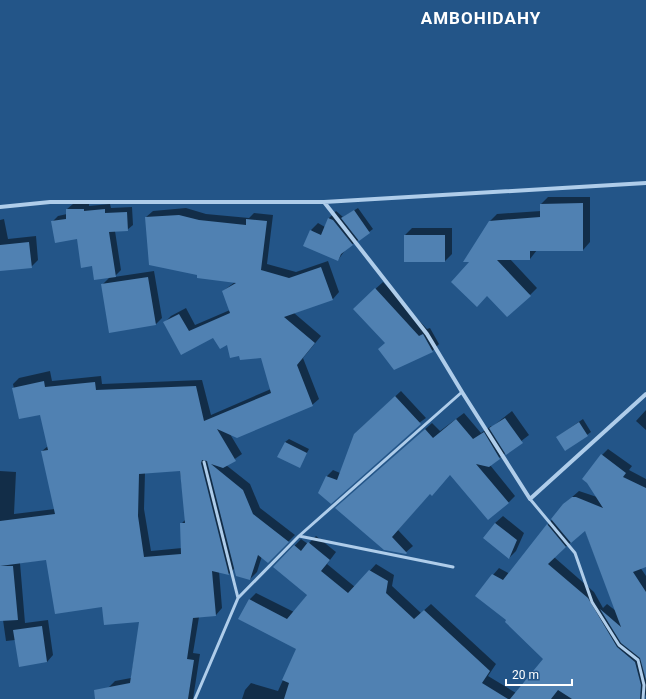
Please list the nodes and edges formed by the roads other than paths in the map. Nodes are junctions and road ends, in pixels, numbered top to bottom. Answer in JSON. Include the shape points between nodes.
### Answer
{"nodes":[{"id":1,"x":646,"y":183,"type":"edge"},
{"id":2,"x":324,"y":202,"type":"junction"},
{"id":3,"x":0,"y":207,"type":"edge"},
{"id":4,"x":462,"y":392,"type":"junction"},
{"id":5,"x":646,"y":394,"type":"edge"},
{"id":6,"x":204,"y":462,"type":"dead end"},
{"id":7,"x":530,"y":500,"type":"junction"},
{"id":8,"x":299,"y":536,"type":"junction"},
{"id":9,"x":453,"y":567,"type":"dead end"},
{"id":10,"x":238,"y":598,"type":"junction"},
{"id":11,"x":196,"y":699,"type":"edge"},
{"id":12,"x":643,"y":699,"type":"edge"}],
"edges":[{"from":1,"to":2,"type":"street"},
{"from":2,"to":3,"type":"street","via":[[50,202]]},
{"from":2,"to":4,"type":"street","via":[[427,334]]},
{"from":4,"to":7,"type":"street"},
{"from":4,"to":8,"type":"lane"},
{"from":5,"to":7,"type":"street"},
{"from":6,"to":10,"type":"lane"},
{"from":7,"to":12,"type":"lane","via":[[576,553],[592,602],[619,645],[638,660],[644,685]]},
{"from":8,"to":9,"type":"lane"},
{"from":8,"to":10,"type":"lane"},
{"from":10,"to":11,"type":"lane"}]}
